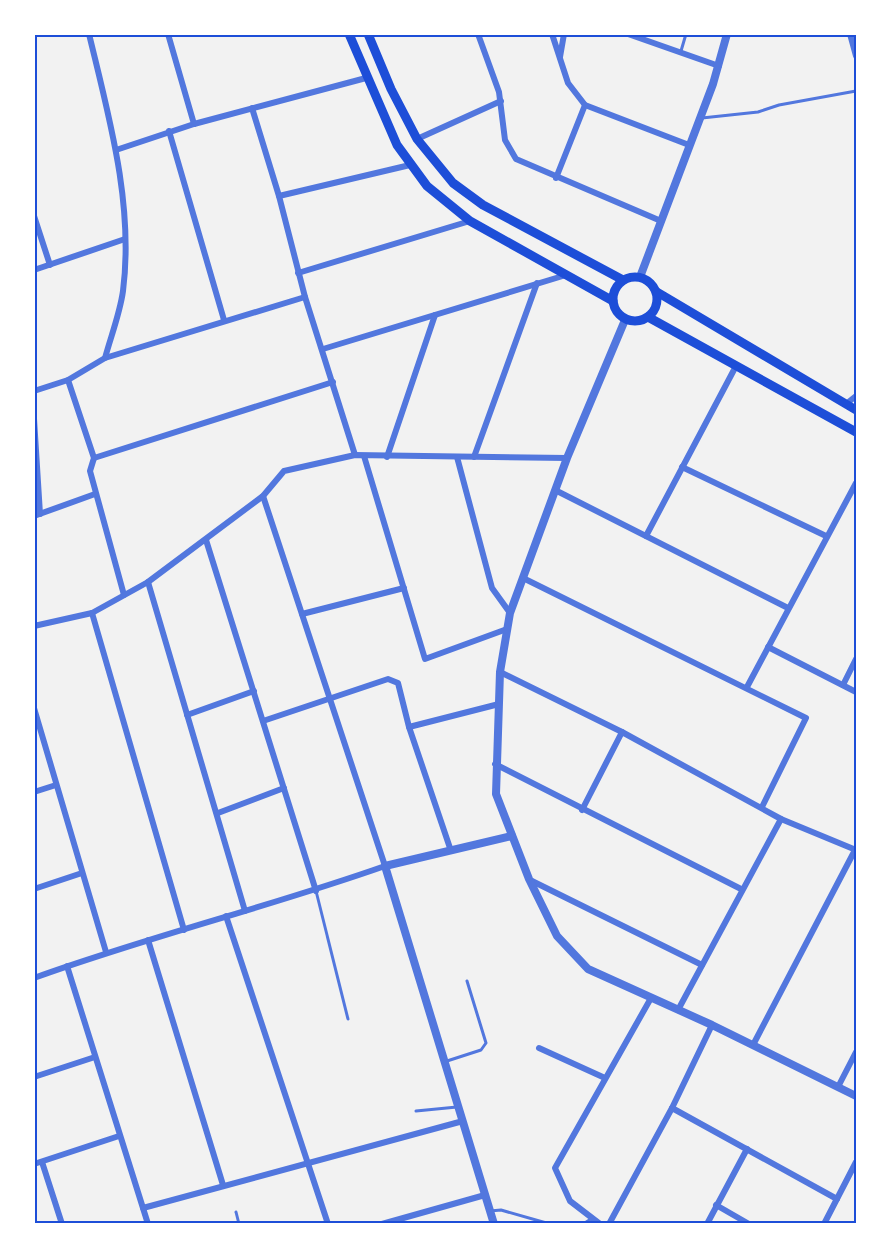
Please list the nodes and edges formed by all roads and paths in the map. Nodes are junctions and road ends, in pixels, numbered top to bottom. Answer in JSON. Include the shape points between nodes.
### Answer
{"nodes":[{"id":1,"x":89,"y":34,"type":"edge"},
{"id":2,"x":168,"y":34,"type":"edge"},
{"id":3,"x":349,"y":34,"type":"edge"},
{"id":4,"x":368,"y":34,"type":"edge"},
{"id":5,"x":478,"y":34,"type":"edge"},
{"id":6,"x":552,"y":34,"type":"edge"},
{"id":7,"x":564,"y":34,"type":"edge"},
{"id":8,"x":628,"y":34,"type":"edge"},
{"id":9,"x":686,"y":34,"type":"edge"},
{"id":10,"x":727,"y":34,"type":"edge"},
{"id":11,"x":850,"y":34,"type":"edge"},
{"id":12,"x":680,"y":52,"type":"junction"},
{"id":13,"x":856,"y":56,"type":"edge"},
{"id":14,"x":560,"y":57,"type":"junction"},
{"id":15,"x":719,"y":66,"type":"junction"},
{"id":16,"x":366,"y":78,"type":"junction"},
{"id":17,"x":856,"y":90,"type":"edge"},
{"id":18,"x":501,"y":101,"type":"junction"},
{"id":19,"x":585,"y":105,"type":"junction"},
{"id":20,"x":252,"y":108,"type":"junction"},
{"id":21,"x":699,"y":118,"type":"junction"},
{"id":22,"x":194,"y":124,"type":"junction"},
{"id":23,"x":169,"y":131,"type":"junction"},
{"id":24,"x":417,"y":139,"type":"junction"},
{"id":25,"x":689,"y":145,"type":"junction"},
{"id":26,"x":116,"y":150,"type":"junction"},
{"id":27,"x":410,"y":165,"type":"junction"},
{"id":28,"x":556,"y":178,"type":"junction"},
{"id":29,"x":279,"y":196,"type":"junction"},
{"id":30,"x":34,"y":216,"type":"edge"},
{"id":31,"x":470,"y":221,"type":"junction"},
{"id":32,"x":661,"y":222,"type":"junction"},
{"id":33,"x":125,"y":240,"type":"junction"},
{"id":34,"x":50,"y":265,"type":"junction"},
{"id":35,"x":34,"y":270,"type":"edge"},
{"id":36,"x":298,"y":273,"type":"junction"},
{"id":37,"x":568,"y":274,"type":"junction"},
{"id":38,"x":640,"y":277,"type":"junction"},
{"id":39,"x":623,"y":280,"type":"junction"},
{"id":40,"x":537,"y":283,"type":"junction"},
{"id":41,"x":657,"y":292,"type":"junction"},
{"id":42,"x":305,"y":297,"type":"junction"},
{"id":43,"x":613,"y":301,"type":"junction"},
{"id":44,"x":435,"y":315,"type":"junction"},
{"id":45,"x":648,"y":317,"type":"junction"},
{"id":46,"x":224,"y":320,"type":"junction"},
{"id":47,"x":625,"y":320,"type":"junction"},
{"id":48,"x":323,"y":349,"type":"junction"},
{"id":49,"x":105,"y":358,"type":"junction"},
{"id":50,"x":736,"y":366,"type":"junction"},
{"id":51,"x":68,"y":380,"type":"junction"},
{"id":52,"x":333,"y":382,"type":"junction"},
{"id":53,"x":34,"y":391,"type":"edge"},
{"id":54,"x":856,"y":396,"type":"edge"},
{"id":55,"x":846,"y":404,"type":"junction"},
{"id":56,"x":856,"y":410,"type":"edge"},
{"id":57,"x":34,"y":418,"type":"edge"},
{"id":58,"x":856,"y":432,"type":"edge"},
{"id":59,"x":355,"y":455,"type":"junction"},
{"id":60,"x":364,"y":456,"type":"junction"},
{"id":61,"x":387,"y":457,"type":"junction"},
{"id":62,"x":457,"y":457,"type":"junction"},
{"id":63,"x":94,"y":458,"type":"junction"},
{"id":64,"x":474,"y":458,"type":"junction"},
{"id":65,"x":567,"y":458,"type":"junction"},
{"id":66,"x":682,"y":467,"type":"junction"},
{"id":67,"x":856,"y":483,"type":"edge"},
{"id":68,"x":555,"y":490,"type":"junction"},
{"id":69,"x":95,"y":494,"type":"junction"},
{"id":70,"x":263,"y":496,"type":"junction"},
{"id":71,"x":37,"y":515,"type":"edge"},
{"id":72,"x":646,"y":536,"type":"junction"},
{"id":73,"x":826,"y":536,"type":"junction"},
{"id":74,"x":206,"y":540,"type":"junction"},
{"id":75,"x":523,"y":578,"type":"junction"},
{"id":76,"x":148,"y":582,"type":"junction"},
{"id":77,"x":404,"y":588,"type":"junction"},
{"id":78,"x":124,"y":596,"type":"junction"},
{"id":79,"x":789,"y":608,"type":"junction"},
{"id":80,"x":92,"y":613,"type":"junction"},
{"id":81,"x":510,"y":613,"type":"junction"},
{"id":82,"x":302,"y":614,"type":"junction"},
{"id":83,"x":34,"y":626,"type":"edge"},
{"id":84,"x":507,"y":629,"type":"junction"},
{"id":85,"x":768,"y":647,"type":"junction"},
{"id":86,"x":856,"y":659,"type":"edge"},
{"id":87,"x":500,"y":672,"type":"junction"},
{"id":88,"x":843,"y":685,"type":"junction"},
{"id":89,"x":747,"y":687,"type":"junction"},
{"id":90,"x":254,"y":691,"type":"junction"},
{"id":91,"x":856,"y":692,"type":"edge"},
{"id":92,"x":329,"y":699,"type":"junction"},
{"id":93,"x":499,"y":704,"type":"junction"},
{"id":94,"x":34,"y":708,"type":"edge"},
{"id":95,"x":187,"y":715,"type":"junction"},
{"id":96,"x":263,"y":721,"type":"junction"},
{"id":97,"x":409,"y":727,"type":"junction"},
{"id":98,"x":622,"y":732,"type":"junction"},
{"id":99,"x":495,"y":764,"type":"junction"},
{"id":100,"x":56,"y":785,"type":"junction"},
{"id":101,"x":284,"y":788,"type":"junction"},
{"id":102,"x":34,"y":792,"type":"edge"},
{"id":103,"x":762,"y":807,"type":"junction"},
{"id":104,"x":582,"y":810,"type":"junction"},
{"id":105,"x":218,"y":813,"type":"junction"},
{"id":106,"x":781,"y":819,"type":"junction"},
{"id":107,"x":512,"y":836,"type":"junction"},
{"id":108,"x":856,"y":850,"type":"edge"},
{"id":109,"x":451,"y":851,"type":"junction"},
{"id":110,"x":385,"y":866,"type":"junction"},
{"id":111,"x":82,"y":873,"type":"junction"},
{"id":112,"x":529,"y":879,"type":"junction"},
{"id":113,"x":34,"y":889,"type":"edge"},
{"id":114,"x":741,"y":889,"type":"junction"},
{"id":115,"x":316,"y":891,"type":"junction"},
{"id":116,"x":244,"y":911,"type":"junction"},
{"id":117,"x":226,"y":916,"type":"junction"},
{"id":118,"x":183,"y":930,"type":"junction"},
{"id":119,"x":148,"y":940,"type":"junction"},
{"id":120,"x":106,"y":952,"type":"junction"},
{"id":121,"x":702,"y":965,"type":"junction"},
{"id":122,"x":67,"y":966,"type":"junction"},
{"id":123,"x":34,"y":978,"type":"edge"},
{"id":124,"x":467,"y":981,"type":"dead end"},
{"id":125,"x":651,"y":998,"type":"junction"},
{"id":126,"x":678,"y":1010,"type":"junction"},
{"id":127,"x":348,"y":1020,"type":"dead end"},
{"id":128,"x":712,"y":1026,"type":"junction"},
{"id":129,"x":753,"y":1045,"type":"junction"},
{"id":130,"x":539,"y":1048,"type":"dead end"},
{"id":131,"x":856,"y":1052,"type":"edge"},
{"id":132,"x":95,"y":1057,"type":"junction"},
{"id":133,"x":444,"y":1061,"type":"junction"},
{"id":134,"x":34,"y":1077,"type":"edge"},
{"id":135,"x":605,"y":1078,"type":"junction"},
{"id":136,"x":838,"y":1087,"type":"junction"},
{"id":137,"x":856,"y":1096,"type":"edge"},
{"id":138,"x":458,"y":1107,"type":"junction"},
{"id":139,"x":672,"y":1108,"type":"junction"},
{"id":140,"x":416,"y":1111,"type":"dead end"},
{"id":141,"x":462,"y":1121,"type":"junction"},
{"id":142,"x":119,"y":1136,"type":"junction"},
{"id":143,"x":747,"y":1149,"type":"junction"},
{"id":144,"x":307,"y":1161,"type":"junction"},
{"id":145,"x":42,"y":1162,"type":"junction"},
{"id":146,"x":856,"y":1162,"type":"edge"},
{"id":147,"x":34,"y":1164,"type":"edge"},
{"id":148,"x":223,"y":1185,"type":"junction"},
{"id":149,"x":485,"y":1194,"type":"junction"},
{"id":150,"x":837,"y":1199,"type":"junction"},
{"id":151,"x":716,"y":1205,"type":"junction"},
{"id":152,"x":143,"y":1208,"type":"junction"},
{"id":153,"x":490,"y":1211,"type":"junction"},
{"id":154,"x":236,"y":1212,"type":"dead end"},
{"id":155,"x":592,"y":1218,"type":"junction"},
{"id":156,"x":63,"y":1224,"type":"edge"},
{"id":157,"x":148,"y":1224,"type":"edge"},
{"id":158,"x":239,"y":1224,"type":"edge"},
{"id":159,"x":327,"y":1224,"type":"edge"},
{"id":160,"x":382,"y":1224,"type":"edge"},
{"id":161,"x":494,"y":1224,"type":"edge"},
{"id":162,"x":550,"y":1224,"type":"edge"},
{"id":163,"x":583,"y":1224,"type":"edge"},
{"id":164,"x":600,"y":1224,"type":"edge"},
{"id":165,"x":609,"y":1224,"type":"edge"},
{"id":166,"x":707,"y":1224,"type":"edge"},
{"id":167,"x":749,"y":1224,"type":"edge"},
{"id":168,"x":824,"y":1224,"type":"edge"}],
"edges":[{"from":1,"to":26,"type":"street"},
{"from":2,"to":22,"type":"street"},
{"from":3,"to":16,"type":"main road"},
{"from":4,"to":24,"type":"main road"},
{"from":5,"to":18,"type":"street"},
{"from":6,"to":14,"type":"street"},
{"from":7,"to":14,"type":"street"},
{"from":8,"to":12,"type":"street"},
{"from":9,"to":12,"type":"lane"},
{"from":10,"to":15,"type":"street"},
{"from":11,"to":13,"type":"street"},
{"from":12,"to":15,"type":"street"},
{"from":14,"to":19,"type":"street","via":[[568,83]]},
{"from":15,"to":21,"type":"street"},
{"from":16,"to":20,"type":"street"},
{"from":16,"to":27,"type":"main road"},
{"from":17,"to":21,"type":"lane","via":[[758,112]]},
{"from":18,"to":24,"type":"street"},
{"from":18,"to":28,"type":"street","via":[[505,140],[516,159]]},
{"from":19,"to":25,"type":"street"},
{"from":19,"to":28,"type":"street"},
{"from":20,"to":22,"type":"street"},
{"from":20,"to":29,"type":"street"},
{"from":21,"to":25,"type":"street"},
{"from":22,"to":23,"type":"street"},
{"from":23,"to":26,"type":"street"},
{"from":23,"to":46,"type":"street"},
{"from":24,"to":39,"type":"main road","via":[[440,169],[468,195]]},
{"from":25,"to":32,"type":"street"},
{"from":26,"to":33,"type":"street"},
{"from":27,"to":29,"type":"street"},
{"from":27,"to":31,"type":"main road","via":[[437,196]]},
{"from":28,"to":32,"type":"street"},
{"from":29,"to":36,"type":"street"},
{"from":30,"to":34,"type":"street"},
{"from":31,"to":36,"type":"street"},
{"from":31,"to":37,"type":"main road"},
{"from":32,"to":38,"type":"street"},
{"from":33,"to":34,"type":"street"},
{"from":33,"to":49,"type":"street","via":[[123,292]]},
{"from":34,"to":35,"type":"street"},
{"from":36,"to":42,"type":"street"},
{"from":37,"to":40,"type":"street"},
{"from":37,"to":43,"type":"main road"},
{"from":38,"to":39,"type":"main road"},
{"from":38,"to":41,"type":"main road","via":[[651,282]]},
{"from":39,"to":43,"type":"main road","via":[[615,289]]},
{"from":40,"to":44,"type":"street"},
{"from":40,"to":64,"type":"street"},
{"from":41,"to":45,"type":"main road","via":[[656,306]]},
{"from":41,"to":55,"type":"main road"},
{"from":42,"to":46,"type":"street"},
{"from":42,"to":48,"type":"street"},
{"from":43,"to":47,"type":"main road"},
{"from":44,"to":48,"type":"street"},
{"from":44,"to":61,"type":"street"},
{"from":45,"to":47,"type":"main road"},
{"from":45,"to":50,"type":"main road"},
{"from":46,"to":49,"type":"street"},
{"from":47,"to":65,"type":"street"},
{"from":48,"to":52,"type":"street"},
{"from":49,"to":51,"type":"street"},
{"from":50,"to":58,"type":"main road"},
{"from":50,"to":66,"type":"street"},
{"from":51,"to":53,"type":"street"},
{"from":51,"to":63,"type":"street"},
{"from":52,"to":59,"type":"street"},
{"from":52,"to":63,"type":"street"},
{"from":54,"to":55,"type":"street"},
{"from":55,"to":56,"type":"main road"},
{"from":57,"to":71,"type":"street"},
{"from":59,"to":60,"type":"street"},
{"from":59,"to":70,"type":"street","via":[[284,471]]},
{"from":60,"to":61,"type":"street"},
{"from":60,"to":77,"type":"street"},
{"from":61,"to":62,"type":"street"},
{"from":62,"to":64,"type":"street"},
{"from":62,"to":81,"type":"street","via":[[492,588]]},
{"from":63,"to":69,"type":"street","via":[[90,471]]},
{"from":64,"to":65,"type":"street"},
{"from":65,"to":68,"type":"street"},
{"from":66,"to":72,"type":"street"},
{"from":66,"to":73,"type":"street"},
{"from":67,"to":73,"type":"street"},
{"from":68,"to":72,"type":"street"},
{"from":68,"to":75,"type":"street"},
{"from":69,"to":71,"type":"street"},
{"from":69,"to":78,"type":"street"},
{"from":70,"to":74,"type":"street"},
{"from":70,"to":82,"type":"street"},
{"from":72,"to":79,"type":"street"},
{"from":73,"to":79,"type":"street"},
{"from":74,"to":76,"type":"street"},
{"from":74,"to":90,"type":"street"},
{"from":75,"to":81,"type":"street"},
{"from":75,"to":89,"type":"street"},
{"from":76,"to":78,"type":"street"},
{"from":76,"to":95,"type":"street"},
{"from":77,"to":82,"type":"street"},
{"from":77,"to":84,"type":"street","via":[[425,660]]},
{"from":78,"to":80,"type":"street"},
{"from":79,"to":85,"type":"street"},
{"from":80,"to":83,"type":"street"},
{"from":80,"to":118,"type":"street"},
{"from":81,"to":84,"type":"street"},
{"from":82,"to":92,"type":"street"},
{"from":84,"to":87,"type":"street"},
{"from":85,"to":88,"type":"street"},
{"from":85,"to":89,"type":"street"},
{"from":86,"to":88,"type":"street"},
{"from":87,"to":93,"type":"street"},
{"from":87,"to":98,"type":"street"},
{"from":88,"to":91,"type":"street"},
{"from":89,"to":103,"type":"street","via":[[806,718]]},
{"from":90,"to":95,"type":"street"},
{"from":90,"to":96,"type":"street"},
{"from":92,"to":96,"type":"street"},
{"from":92,"to":97,"type":"street","via":[[388,679],[398,683]]},
{"from":92,"to":110,"type":"street"},
{"from":93,"to":97,"type":"street"},
{"from":93,"to":99,"type":"street"},
{"from":94,"to":100,"type":"street"},
{"from":95,"to":105,"type":"street"},
{"from":96,"to":101,"type":"street"},
{"from":97,"to":109,"type":"street"},
{"from":98,"to":103,"type":"street"},
{"from":98,"to":104,"type":"street"},
{"from":99,"to":104,"type":"street"},
{"from":99,"to":107,"type":"street","via":[[495,794]]},
{"from":100,"to":102,"type":"street"},
{"from":100,"to":111,"type":"street"},
{"from":101,"to":105,"type":"street"},
{"from":101,"to":115,"type":"street"},
{"from":103,"to":106,"type":"street"},
{"from":104,"to":114,"type":"street"},
{"from":105,"to":116,"type":"street"},
{"from":106,"to":108,"type":"street"},
{"from":106,"to":114,"type":"street"},
{"from":107,"to":109,"type":"street"},
{"from":107,"to":112,"type":"street"},
{"from":108,"to":129,"type":"street"},
{"from":109,"to":110,"type":"street"},
{"from":110,"to":115,"type":"street"},
{"from":110,"to":133,"type":"street"},
{"from":111,"to":113,"type":"street"},
{"from":111,"to":120,"type":"street"},
{"from":112,"to":121,"type":"street"},
{"from":112,"to":125,"type":"street","via":[[557,936],[588,969]]},
{"from":114,"to":121,"type":"street"},
{"from":115,"to":116,"type":"street"},
{"from":115,"to":127,"type":"lane"},
{"from":116,"to":117,"type":"street"},
{"from":117,"to":118,"type":"street"},
{"from":117,"to":144,"type":"street"},
{"from":118,"to":119,"type":"street"},
{"from":119,"to":120,"type":"street"},
{"from":119,"to":148,"type":"street"},
{"from":120,"to":122,"type":"street"},
{"from":121,"to":126,"type":"street"},
{"from":122,"to":123,"type":"street"},
{"from":122,"to":132,"type":"street"},
{"from":124,"to":133,"type":"lane","via":[[486,1043],[481,1050]]},
{"from":125,"to":126,"type":"street"},
{"from":125,"to":135,"type":"street"},
{"from":126,"to":128,"type":"street"},
{"from":128,"to":129,"type":"street"},
{"from":128,"to":139,"type":"street"},
{"from":129,"to":136,"type":"street"},
{"from":130,"to":135,"type":"street"},
{"from":131,"to":136,"type":"street"},
{"from":132,"to":134,"type":"street"},
{"from":132,"to":142,"type":"street"},
{"from":133,"to":138,"type":"street"},
{"from":135,"to":155,"type":"street","via":[[555,1168],[570,1201]]},
{"from":136,"to":137,"type":"street"},
{"from":138,"to":140,"type":"lane"},
{"from":138,"to":141,"type":"street"},
{"from":139,"to":143,"type":"street"},
{"from":139,"to":165,"type":"street"},
{"from":141,"to":144,"type":"street"},
{"from":141,"to":149,"type":"street"},
{"from":142,"to":145,"type":"street"},
{"from":142,"to":152,"type":"street"},
{"from":143,"to":150,"type":"street"},
{"from":143,"to":151,"type":"street"},
{"from":144,"to":148,"type":"street"},
{"from":144,"to":159,"type":"street"},
{"from":145,"to":147,"type":"street"},
{"from":145,"to":156,"type":"street"},
{"from":146,"to":150,"type":"street"},
{"from":148,"to":152,"type":"street"},
{"from":149,"to":153,"type":"street"},
{"from":149,"to":160,"type":"street"},
{"from":150,"to":168,"type":"street"},
{"from":151,"to":166,"type":"street"},
{"from":151,"to":167,"type":"street"},
{"from":152,"to":157,"type":"street"},
{"from":153,"to":161,"type":"street"},
{"from":153,"to":162,"type":"lane","via":[[501,1210]]},
{"from":154,"to":158,"type":"lane"},
{"from":155,"to":163,"type":"lane"},
{"from":155,"to":164,"type":"street"}]}
